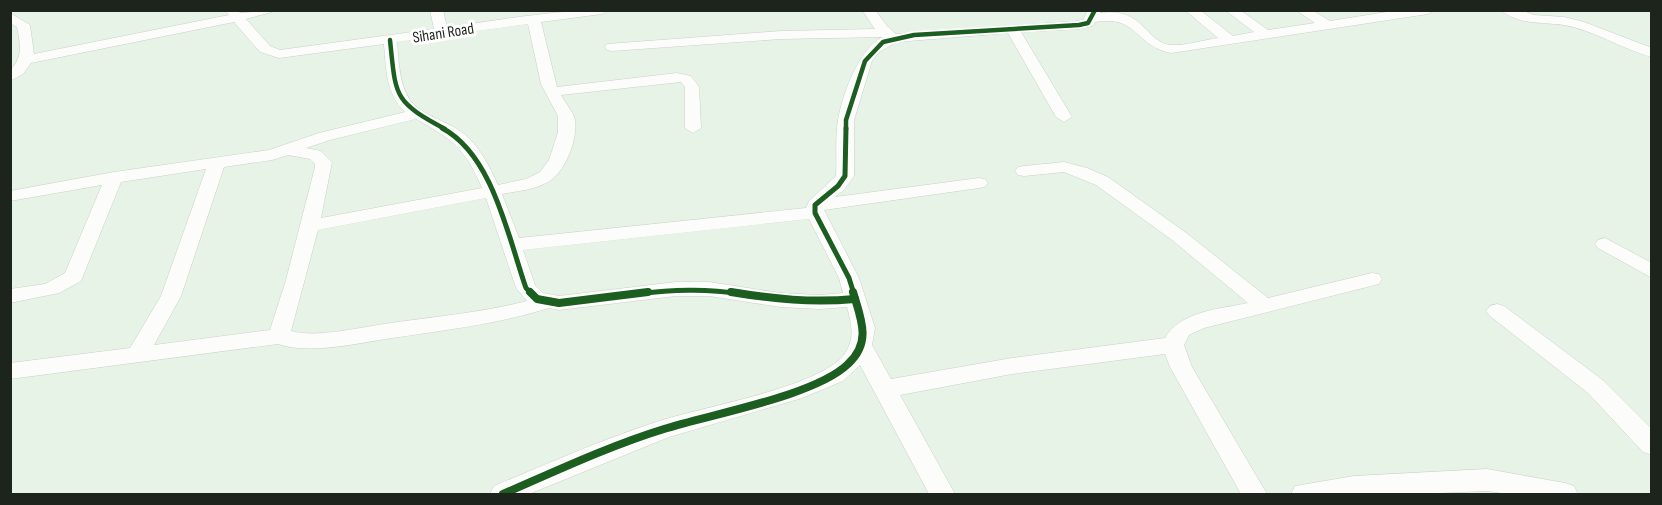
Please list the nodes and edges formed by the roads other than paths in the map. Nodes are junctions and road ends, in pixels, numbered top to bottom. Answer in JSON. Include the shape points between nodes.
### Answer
{"nodes":[{"id":1,"x":273,"y":10,"type":"edge"},
{"id":2,"x":436,"y":10,"type":"edge"},
{"id":3,"x":602,"y":10,"type":"edge"},
{"id":4,"x":868,"y":10,"type":"edge"},
{"id":5,"x":1191,"y":10,"type":"edge"},
{"id":6,"x":1231,"y":10,"type":"edge"},
{"id":7,"x":1302,"y":10,"type":"edge"},
{"id":8,"x":1351,"y":10,"type":"edge"},
{"id":9,"x":1428,"y":10,"type":"edge"},
{"id":10,"x":1507,"y":10,"type":"edge"},
{"id":11,"x":581,"y":12,"type":"edge"},
{"id":12,"x":1406,"y":12,"type":"edge"},
{"id":13,"x":233,"y":14,"type":"edge"},
{"id":14,"x":1094,"y":14,"type":"edge"},
{"id":15,"x":10,"y":17,"type":"edge"},
{"id":16,"x":533,"y":18,"type":"junction"},
{"id":17,"x":1369,"y":20,"type":"junction"},
{"id":18,"x":17,"y":26,"type":"edge"},
{"id":19,"x":1328,"y":26,"type":"junction"},
{"id":20,"x":1013,"y":30,"type":"junction"},
{"id":21,"x":442,"y":32,"type":"junction"},
{"id":22,"x":890,"y":35,"type":"junction"},
{"id":23,"x":1266,"y":35,"type":"junction"},
{"id":24,"x":390,"y":40,"type":"junction"},
{"id":25,"x":1230,"y":41,"type":"junction"},
{"id":26,"x":612,"y":47,"type":"dead end"},
{"id":27,"x":1652,"y":53,"type":"edge"},
{"id":28,"x":27,"y":60,"type":"junction"},
{"id":29,"x":10,"y":77,"type":"edge"},
{"id":30,"x":552,"y":92,"type":"junction"},
{"id":31,"x":419,"y":114,"type":"junction"},
{"id":32,"x":1064,"y":117,"type":"dead end"},
{"id":33,"x":693,"y":128,"type":"dead end"},
{"id":34,"x":287,"y":150,"type":"junction"},
{"id":35,"x":217,"y":162,"type":"junction"},
{"id":36,"x":1024,"y":171,"type":"dead end"},
{"id":37,"x":114,"y":177,"type":"junction"},
{"id":38,"x":979,"y":183,"type":"dead end"},
{"id":39,"x":491,"y":192,"type":"junction"},
{"id":40,"x":10,"y":195,"type":"edge"},
{"id":41,"x":815,"y":209,"type":"junction"},
{"id":42,"x":308,"y":226,"type":"junction"},
{"id":43,"x":1605,"y":244,"type":"dead end"},
{"id":44,"x":511,"y":245,"type":"junction"},
{"id":45,"x":1652,"y":272,"type":"edge"},
{"id":46,"x":1372,"y":279,"type":"dead end"},
{"id":47,"x":10,"y":296,"type":"edge"},
{"id":48,"x":855,"y":299,"type":"junction"},
{"id":49,"x":546,"y":302,"type":"junction"},
{"id":50,"x":1264,"y":305,"type":"junction"},
{"id":51,"x":1497,"y":311,"type":"dead end"},
{"id":52,"x":281,"y":336,"type":"junction"},
{"id":53,"x":861,"y":345,"type":"junction"},
{"id":54,"x":1173,"y":345,"type":"junction"},
{"id":55,"x":138,"y":355,"type":"junction"},
{"id":56,"x":10,"y":371,"type":"edge"},
{"id":57,"x":884,"y":389,"type":"junction"},
{"id":58,"x":1652,"y":445,"type":"edge"},
{"id":59,"x":503,"y":495,"type":"edge"},
{"id":60,"x":942,"y":495,"type":"edge"},
{"id":61,"x":1254,"y":495,"type":"edge"},
{"id":62,"x":1304,"y":495,"type":"edge"},
{"id":63,"x":1565,"y":495,"type":"edge"}],
"edges":[{"from":1,"to":13,"type":"street"},
{"from":2,"to":21,"type":"street"},
{"from":3,"to":11,"type":"street","name":"Sihani Road"},
{"from":4,"to":22,"type":"street"},
{"from":5,"to":25,"type":"street"},
{"from":6,"to":23,"type":"street"},
{"from":7,"to":19,"type":"street"},
{"from":8,"to":17,"type":"street"},
{"from":9,"to":12,"type":"street"},
{"from":10,"to":27,"type":"street","via":[[1532,19],[1584,26]]},
{"from":11,"to":16,"type":"street","name":"Sihani Road"},
{"from":12,"to":17,"type":"street"},
{"from":13,"to":24,"type":"street","name":"Sihani Road","via":[[265,49],[279,54]]},
{"from":13,"to":28,"type":"street"},
{"from":14,"to":20,"type":"street","via":[[1088,23],[1079,25]]},
{"from":14,"to":25,"type":"street","via":[[1126,19],[1164,48]]},
{"from":15,"to":18,"type":"street"},
{"from":16,"to":21,"type":"street","name":"Sihani Road"},
{"from":16,"to":30,"type":"street"},
{"from":17,"to":19,"type":"street"},
{"from":18,"to":28,"type":"street"},
{"from":19,"to":23,"type":"street"},
{"from":20,"to":22,"type":"street"},
{"from":20,"to":32,"type":"street"},
{"from":21,"to":24,"type":"street","name":"Sihani Road"},
{"from":22,"to":26,"type":"street","via":[[772,35]]},
{"from":22,"to":41,"type":"street","via":[[865,61],[846,120],[845,176]]},
{"from":23,"to":25,"type":"street"},
{"from":24,"to":31,"type":"street","via":[[395,84],[404,103]]},
{"from":28,"to":29,"type":"street"},
{"from":30,"to":33,"type":"street","via":[[686,79],[692,87]]},
{"from":30,"to":39,"type":"street","via":[[566,113],[567,128],[554,168],[535,182]]},
{"from":31,"to":34,"type":"street","via":[[325,136]]},
{"from":31,"to":39,"type":"street","via":[[466,145],[482,168]]},
{"from":34,"to":35,"type":"street"},
{"from":34,"to":42,"type":"street","via":[[315,155],[324,162]]},
{"from":35,"to":37,"type":"street"},
{"from":35,"to":55,"type":"street","via":[[171,296]]},
{"from":36,"to":50,"type":"street","via":[[1071,168],[1097,178],[1177,234]]},
{"from":37,"to":40,"type":"street"},
{"from":37,"to":47,"type":"street","via":[[74,276],[55,288]]},
{"from":38,"to":41,"type":"street"},
{"from":39,"to":42,"type":"street"},
{"from":39,"to":44,"type":"street"},
{"from":41,"to":44,"type":"street"},
{"from":41,"to":48,"type":"street","via":[[849,278]]},
{"from":42,"to":52,"type":"street"},
{"from":43,"to":45,"type":"street"},
{"from":44,"to":49,"type":"street","via":[[526,288]]},
{"from":46,"to":50,"type":"street"},
{"from":48,"to":49,"type":"street","via":[[804,301],[709,289],[676,289]]},
{"from":48,"to":53,"type":"street","via":[[864,328]]},
{"from":49,"to":52,"type":"street","via":[[517,312],[326,340],[300,341]]},
{"from":50,"to":54,"type":"street","via":[[1184,327]]},
{"from":51,"to":58,"type":"street","via":[[1596,387]]},
{"from":52,"to":55,"type":"street"},
{"from":53,"to":57,"type":"street"},
{"from":53,"to":59,"type":"street","via":[[850,363],[835,375],[794,392],[663,429]]},
{"from":54,"to":57,"type":"street","via":[[1012,366]]},
{"from":54,"to":61,"type":"street","via":[[1181,367]]},
{"from":55,"to":56,"type":"street"},
{"from":57,"to":60,"type":"street"},
{"from":62,"to":63,"type":"street","via":[[1354,487],[1487,480]]}]}
